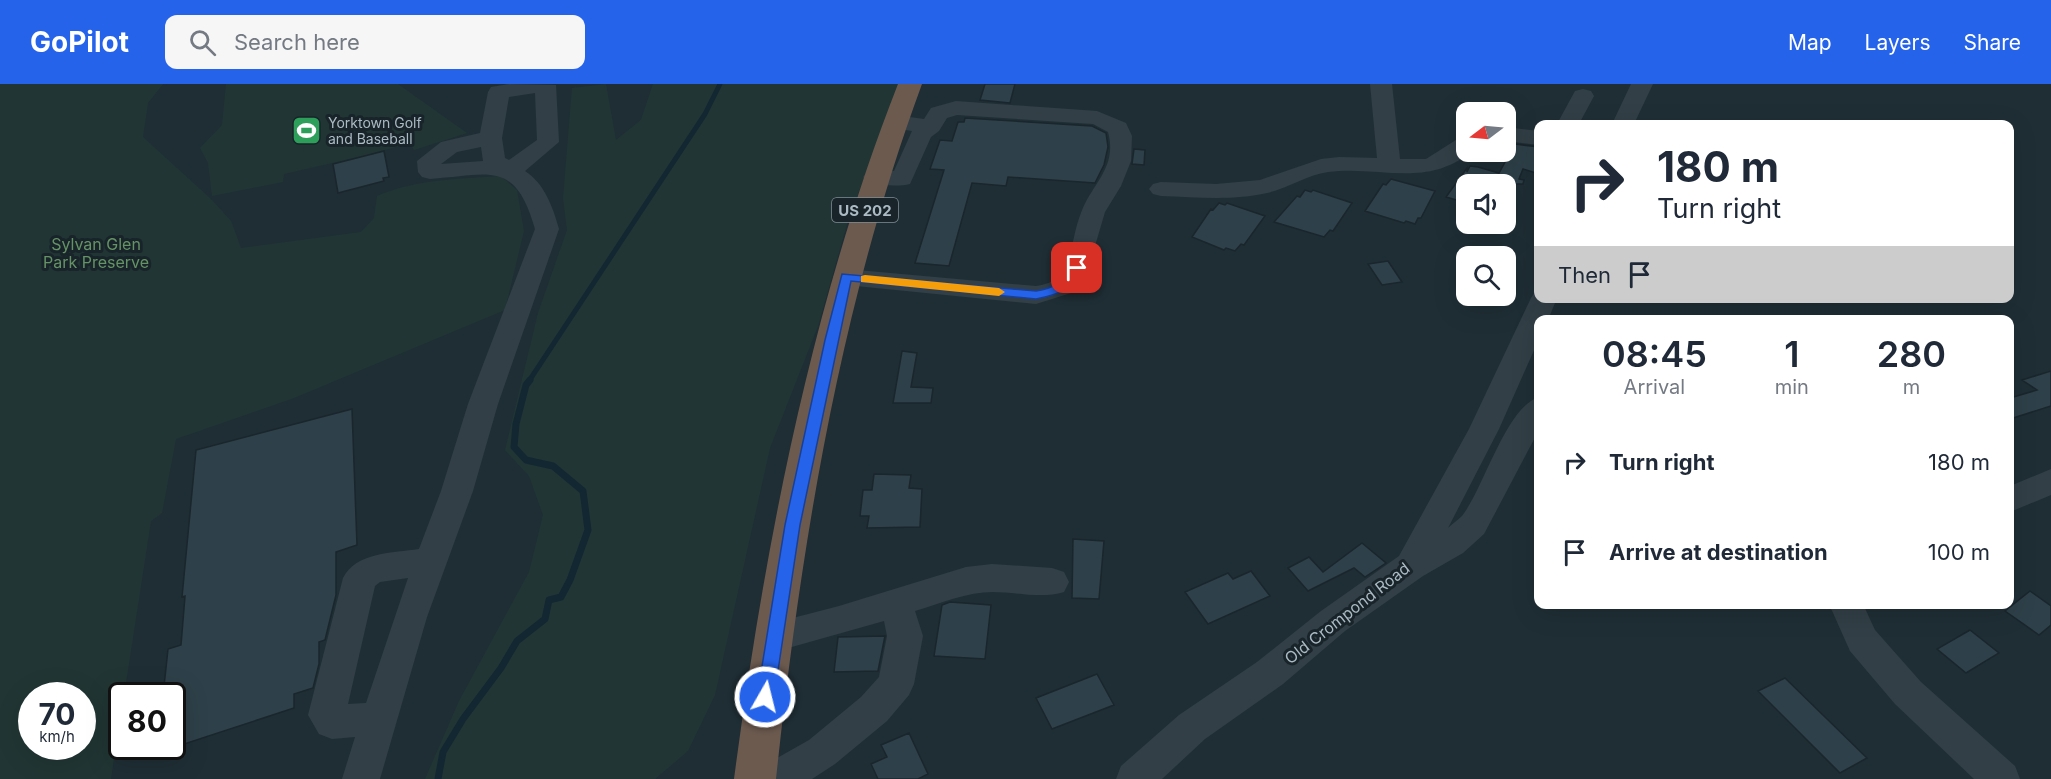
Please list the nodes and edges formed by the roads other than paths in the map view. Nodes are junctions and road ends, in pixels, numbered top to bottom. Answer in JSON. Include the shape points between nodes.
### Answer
{"nodes":[{"id":1,"x":910,"y":84,"type":"edge"},
{"id":2,"x":1381,"y":84,"type":"edge"},
{"id":3,"x":1642,"y":84,"type":"edge"},
{"id":4,"x":1583,"y":96,"type":"dead end"},
{"id":5,"x":1570,"y":120,"type":"edge"},
{"id":6,"x":1625,"y":120,"type":"edge"},
{"id":7,"x":895,"y":122,"type":"junction"},
{"id":8,"x":931,"y":126,"type":"junction"},
{"id":9,"x":1516,"y":135,"type":"edge"},
{"id":10,"x":1534,"y":137,"type":"edge"},
{"id":11,"x":492,"y":138,"type":"junction"},
{"id":12,"x":1456,"y":150,"type":"edge"},
{"id":13,"x":1389,"y":164,"type":"junction"},
{"id":14,"x":506,"y":169,"type":"junction"},
{"id":15,"x":875,"y":177,"type":"junction"},
{"id":16,"x":1161,"y":189,"type":"dead end"},
{"id":17,"x":846,"y":277,"type":"junction"},
{"id":18,"x":1534,"y":320,"type":"edge"},
{"id":19,"x":1534,"y":415,"type":"edge"},
{"id":20,"x":2051,"y":481,"type":"edge"},
{"id":21,"x":2014,"y":498,"type":"edge"},
{"id":22,"x":430,"y":561,"type":"junction"},
{"id":23,"x":1411,"y":566,"type":"junction"},
{"id":24,"x":1052,"y":582,"type":"dead end"},
{"id":25,"x":896,"y":603,"type":"junction"},
{"id":26,"x":1848,"y":609,"type":"edge"},
{"id":27,"x":774,"y":637,"type":"junction"},
{"id":28,"x":380,"y":719,"type":"junction"},
{"id":29,"x":758,"y":778,"type":"edge"},
{"id":30,"x":361,"y":779,"type":"edge"},
{"id":31,"x":1135,"y":779,"type":"edge"},
{"id":32,"x":2001,"y":779,"type":"edge"}],
"edges":[{"from":1,"to":7,"type":"highway","number":"US 202"},
{"from":2,"to":13,"type":"street"},
{"from":3,"to":6,"type":"street"},
{"from":4,"to":5,"type":"street"},
{"from":7,"to":8,"type":"street"},
{"from":7,"to":15,"type":"highway","number":"US 202"},
{"from":8,"to":15,"type":"street","via":[[921,134],[902,178]]},
{"from":8,"to":17,"type":"street","via":[[939,113],[956,108],[1097,118],[1118,128],[1122,136],[1119,165],[1096,204],[1077,268],[1055,292],[1036,295]]},
{"from":9,"to":10,"type":"street"},
{"from":11,"to":14,"type":"street","via":[[494,161]]},
{"from":11,"to":14,"type":"street","via":[[449,147],[429,161],[430,172]]},
{"from":11,"to":14,"type":"street","via":[[499,92],[545,85],[548,142]]},
{"from":12,"to":13,"type":"street","via":[[1432,165]]},
{"from":13,"to":16,"type":"street","via":[[1321,166],[1263,187]]},
{"from":14,"to":22,"type":"street","via":[[526,182],[541,208],[547,229]]},
{"from":15,"to":17,"type":"highway","number":"US 202"},
{"from":17,"to":27,"type":"highway","number":"US 202","via":[[799,494]]},
{"from":18,"to":23,"type":"street","name":"Old Crompond Road","via":[[1484,429]]},
{"from":19,"to":23,"type":"street","via":[[1473,525],[1451,544]]},
{"from":20,"to":21,"type":"street"},
{"from":22,"to":28,"type":"street"},
{"from":22,"to":28,"type":"street","via":[[372,570],[360,578],[327,715],[332,722]]},
{"from":23,"to":31,"type":"street","name":"Old Crompond Road","via":[[1192,727]]},
{"from":24,"to":25,"type":"street","via":[[992,578],[966,581]]},
{"from":25,"to":27,"type":"street"},
{"from":25,"to":29,"type":"street","via":[[905,636],[896,684],[874,709],[822,752]]},
{"from":26,"to":32,"type":"street","via":[[1862,640],[1908,693]]},
{"from":27,"to":29,"type":"highway","number":"US 202"},
{"from":28,"to":30,"type":"street"}]}
